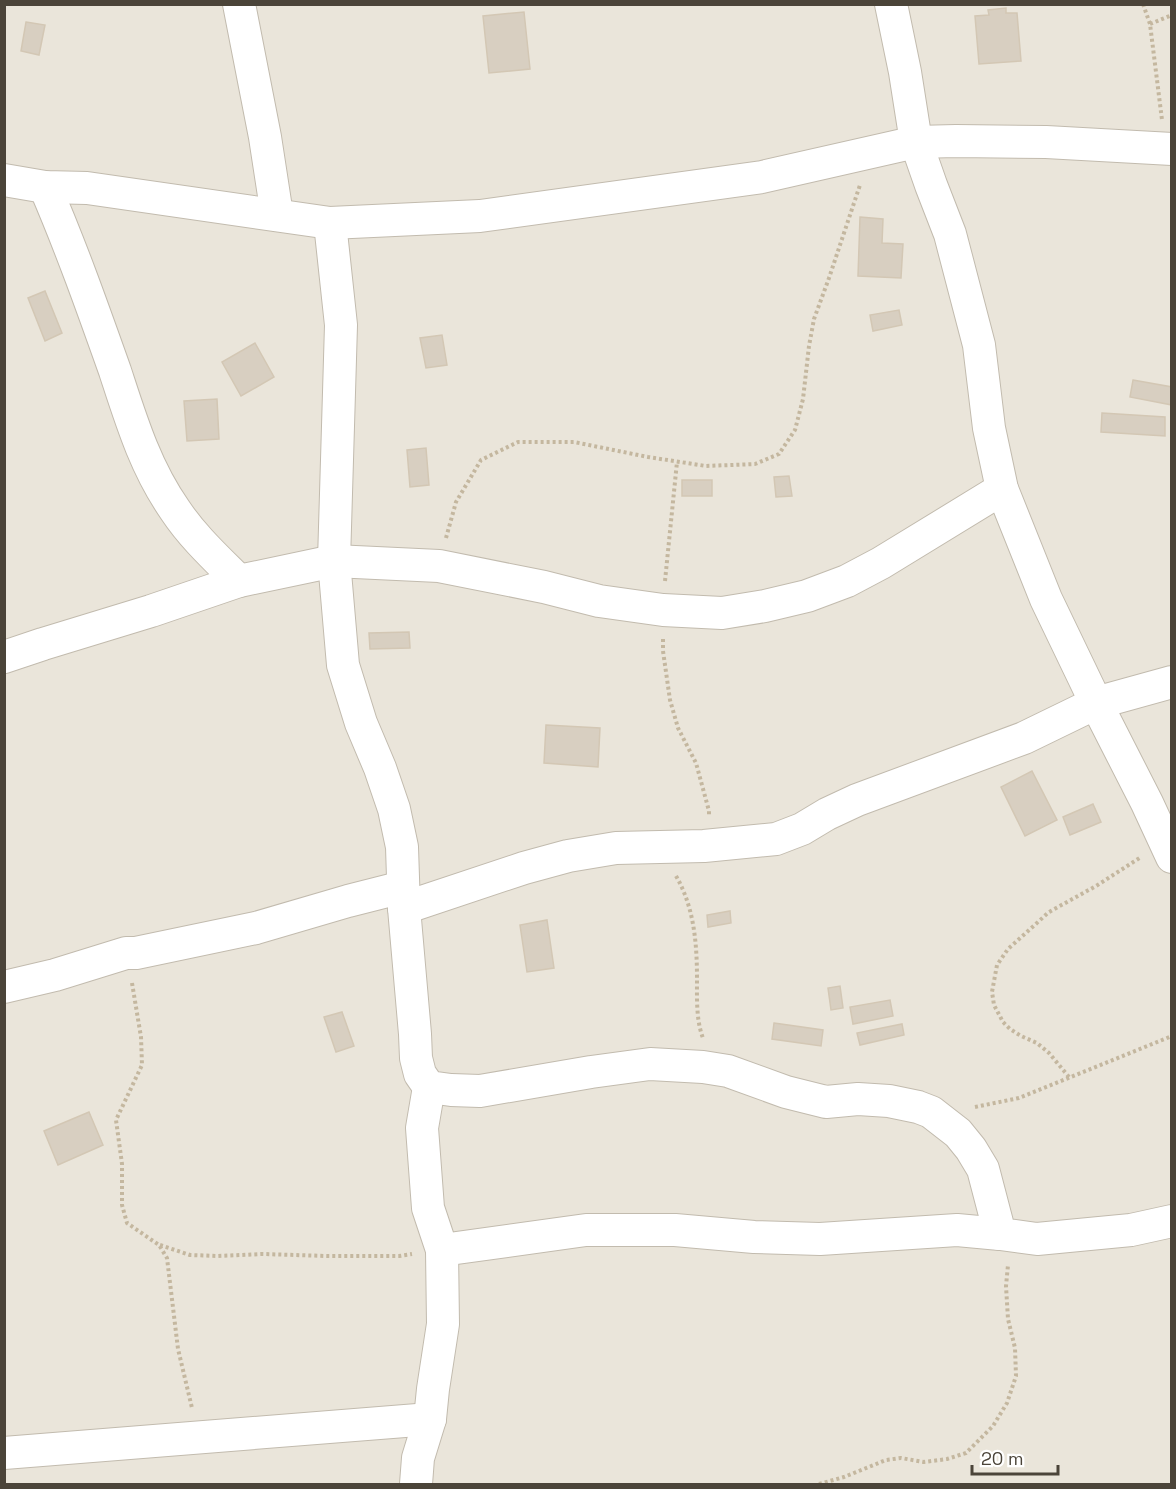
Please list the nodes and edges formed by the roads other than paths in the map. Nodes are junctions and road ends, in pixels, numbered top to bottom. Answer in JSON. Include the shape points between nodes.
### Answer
{"nodes":[{"id":1,"x":239,"y":4,"type":"edge"},
{"id":2,"x":891,"y":4,"type":"edge"},
{"id":3,"x":916,"y":142,"type":"junction"},
{"id":4,"x":1168,"y":148,"type":"edge"},
{"id":5,"x":4,"y":180,"type":"edge"},
{"id":6,"x":45,"y":187,"type":"junction"},
{"id":7,"x":277,"y":215,"type":"junction"},
{"id":8,"x":330,"y":223,"type":"junction"},
{"id":9,"x":1002,"y":489,"type":"junction"},
{"id":10,"x":334,"y":561,"type":"junction"},
{"id":11,"x":239,"y":581,"type":"junction"},
{"id":12,"x":4,"y":657,"type":"edge"},
{"id":13,"x":1172,"y":682,"type":"edge"},
{"id":14,"x":1096,"y":703,"type":"junction"},
{"id":15,"x":1168,"y":850,"type":"edge"},
{"id":16,"x":403,"y":898,"type":"junction"},
{"id":17,"x":4,"y":987,"type":"edge"},
{"id":18,"x":429,"y":1087,"type":"junction"},
{"id":19,"x":1172,"y":1221,"type":"edge"},
{"id":20,"x":1005,"y":1234,"type":"junction"},
{"id":21,"x":442,"y":1250,"type":"junction"},
{"id":22,"x":430,"y":1419,"type":"junction"},
{"id":23,"x":4,"y":1454,"type":"edge"},
{"id":24,"x":416,"y":1485,"type":"edge"}],
"edges":[{"from":1,"to":7,"type":"street"},
{"from":2,"to":3,"type":"street"},
{"from":3,"to":4,"type":"street","via":[[1046,142]]},
{"from":3,"to":8,"type":"street","via":[[762,177],[480,216]]},
{"from":3,"to":9,"type":"street","via":[[950,234],[979,345],[988,428]]},
{"from":5,"to":6,"type":"street"},
{"from":6,"to":7,"type":"street","via":[[87,188]]},
{"from":6,"to":11,"type":"street","via":[[149,465],[174,509],[202,545]]},
{"from":7,"to":8,"type":"street"},
{"from":8,"to":10,"type":"street","via":[[341,325]]},
{"from":9,"to":10,"type":"street","via":[[847,581],[807,596],[722,613],[599,601],[439,566]]},
{"from":9,"to":14,"type":"street","via":[[1046,599]]},
{"from":10,"to":11,"type":"street"},
{"from":10,"to":16,"type":"street","via":[[343,665],[394,809],[402,847]]},
{"from":11,"to":12,"type":"street"},
{"from":13,"to":14,"type":"street"},
{"from":14,"to":15,"type":"street"},
{"from":14,"to":16,"type":"street","via":[[1024,738],[856,800],[776,839],[616,848],[568,856]]},
{"from":16,"to":17,"type":"street","via":[[348,901],[256,928],[126,953]]},
{"from":16,"to":18,"type":"street","via":[[416,1058]]},
{"from":18,"to":20,"type":"street","via":[[480,1091],[650,1064],[728,1071],[813,1100],[889,1101],[918,1107],[958,1132],[971,1149],[983,1169]]},
{"from":18,"to":21,"type":"street","via":[[422,1128],[428,1208]]},
{"from":19,"to":20,"type":"street","via":[[1131,1230],[1037,1239]]},
{"from":20,"to":21,"type":"street","via":[[957,1230],[820,1239],[675,1230],[586,1230]]},
{"from":21,"to":22,"type":"street","via":[[443,1324]]},
{"from":22,"to":23,"type":"street"},
{"from":22,"to":24,"type":"street","via":[[418,1458]]}]}
